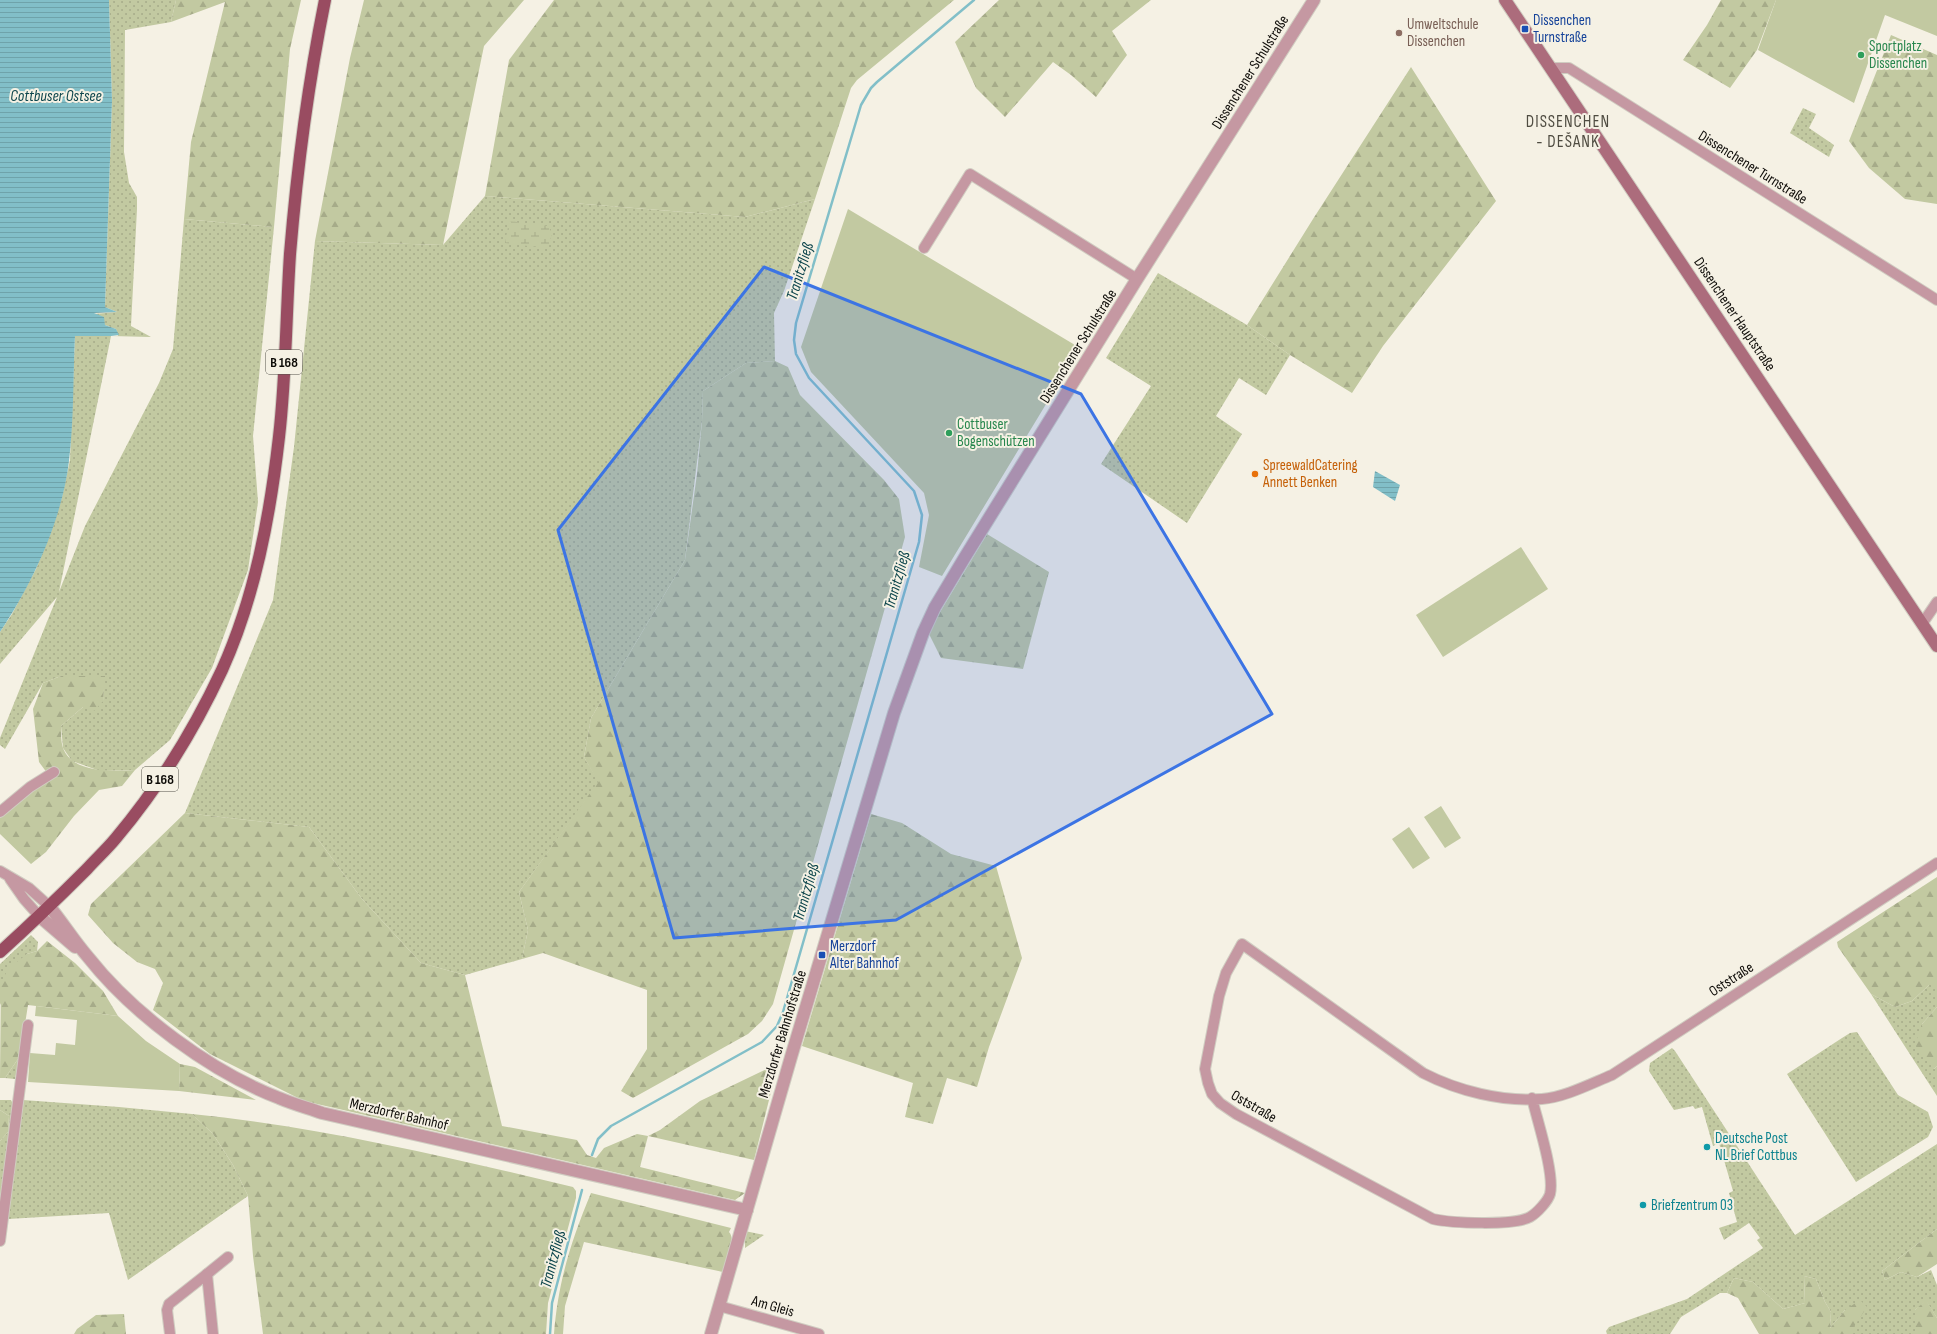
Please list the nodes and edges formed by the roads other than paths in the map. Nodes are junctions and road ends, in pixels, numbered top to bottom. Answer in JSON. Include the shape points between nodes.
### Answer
{"nodes":[{"id":1,"x":325,"y":0,"type":"edge"},
{"id":2,"x":1314,"y":0,"type":"edge"},
{"id":3,"x":1505,"y":0,"type":"edge"},
{"id":4,"x":1551,"y":68,"type":"junction"},
{"id":5,"x":924,"y":248,"type":"dead end"},
{"id":6,"x":1137,"y":279,"type":"junction"},
{"id":7,"x":1937,"y":300,"type":"edge"},
{"id":8,"x":1937,"y":602,"type":"edge"},
{"id":9,"x":1922,"y":624,"type":"junction"},
{"id":10,"x":1937,"y":646,"type":"edge"},
{"id":11,"x":886,"y":743,"type":"joint"},
{"id":12,"x":54,"y":772,"type":"dead end"},
{"id":13,"x":0,"y":812,"type":"edge"},
{"id":14,"x":1937,"y":863,"type":"edge"},
{"id":15,"x":3,"y":873,"type":"edge"},
{"id":16,"x":49,"y":906,"type":"junction"},
{"id":17,"x":39,"y":916,"type":"junction"},
{"id":18,"x":0,"y":952,"type":"edge"},
{"id":19,"x":88,"y":958,"type":"junction"},
{"id":20,"x":28,"y":1025,"type":"dead end"},
{"id":21,"x":1532,"y":1098,"type":"junction"},
{"id":22,"x":747,"y":1210,"type":"junction"},
{"id":23,"x":0,"y":1241,"type":"edge"},
{"id":24,"x":228,"y":1257,"type":"dead end"},
{"id":25,"x":207,"y":1274,"type":"junction"},
{"id":26,"x":719,"y":1306,"type":"junction"},
{"id":27,"x":170,"y":1334,"type":"edge"},
{"id":28,"x":213,"y":1334,"type":"edge"},
{"id":29,"x":711,"y":1334,"type":"edge"},
{"id":30,"x":819,"y":1334,"type":"edge"}],
"edges":[{"from":1,"to":16,"type":"main road","number":"B 168","via":[[302,131],[290,255],[279,436],[258,564],[240,625],[222,670],[162,777],[115,840]]},
{"from":2,"to":6,"type":"street","name":"Dissenchener Schulstraße"},
{"from":3,"to":4,"type":"main road","name":"Dissenchener Hauptstraße"},
{"from":4,"to":7,"type":"street","name":"Dissenchener Turnstraße","via":[[1569,68]]},
{"from":4,"to":9,"type":"main road","name":"Dissenchener Hauptstraße"},
{"from":5,"to":6,"type":"street","via":[[970,174]]},
{"from":6,"to":11,"type":"street","name":"Dissenchener Schulstraße","via":[[935,607],[894,713]]},
{"from":8,"to":9,"type":"street"},
{"from":9,"to":10,"type":"main road","name":"Dissenchener Hauptstraße"},
{"from":11,"to":22,"type":"street","name":"Merzdorfer Bahnhofstraße","via":[[790,1057]]},
{"from":12,"to":13,"type":"street","via":[[30,787]]},
{"from":14,"to":21,"type":"street","name":"Oststraße","via":[[1612,1075],[1567,1093],[1542,1099]]},
{"from":15,"to":16,"type":"street","via":[[29,888]]},
{"from":15,"to":17,"type":"street"},
{"from":16,"to":17,"type":"main road","number":"B 168"},
{"from":16,"to":19,"type":"street"},
{"from":17,"to":18,"type":"main road","number":"B 168"},
{"from":17,"to":19,"type":"street"},
{"from":19,"to":22,"type":"street","name":"Merzdorfer Bahnhof","via":[[138,1008],[189,1049],[238,1080],[279,1098],[337,1116]]},
{"from":20,"to":23,"type":"street"},
{"from":21,"to":21,"type":"street","name":"Oststraße","via":[[1474,1092],[1446,1085],[1423,1073],[1242,944],[1226,974],[1219,996],[1205,1069],[1212,1094],[1236,1114],[1433,1219],[1447,1222],[1514,1221],[1530,1217],[1542,1206],[1550,1195],[1551,1179]]},
{"from":22,"to":26,"type":"street","name":"Merzdorfer Bahnhofstraße"},
{"from":24,"to":25,"type":"street"},
{"from":25,"to":27,"type":"street","via":[[169,1304],[167,1310]]},
{"from":25,"to":28,"type":"street"},
{"from":26,"to":29,"type":"street","name":"Merzdorfer Bahnhofstraße"},
{"from":26,"to":30,"type":"street","name":"Am Gleis"}]}
